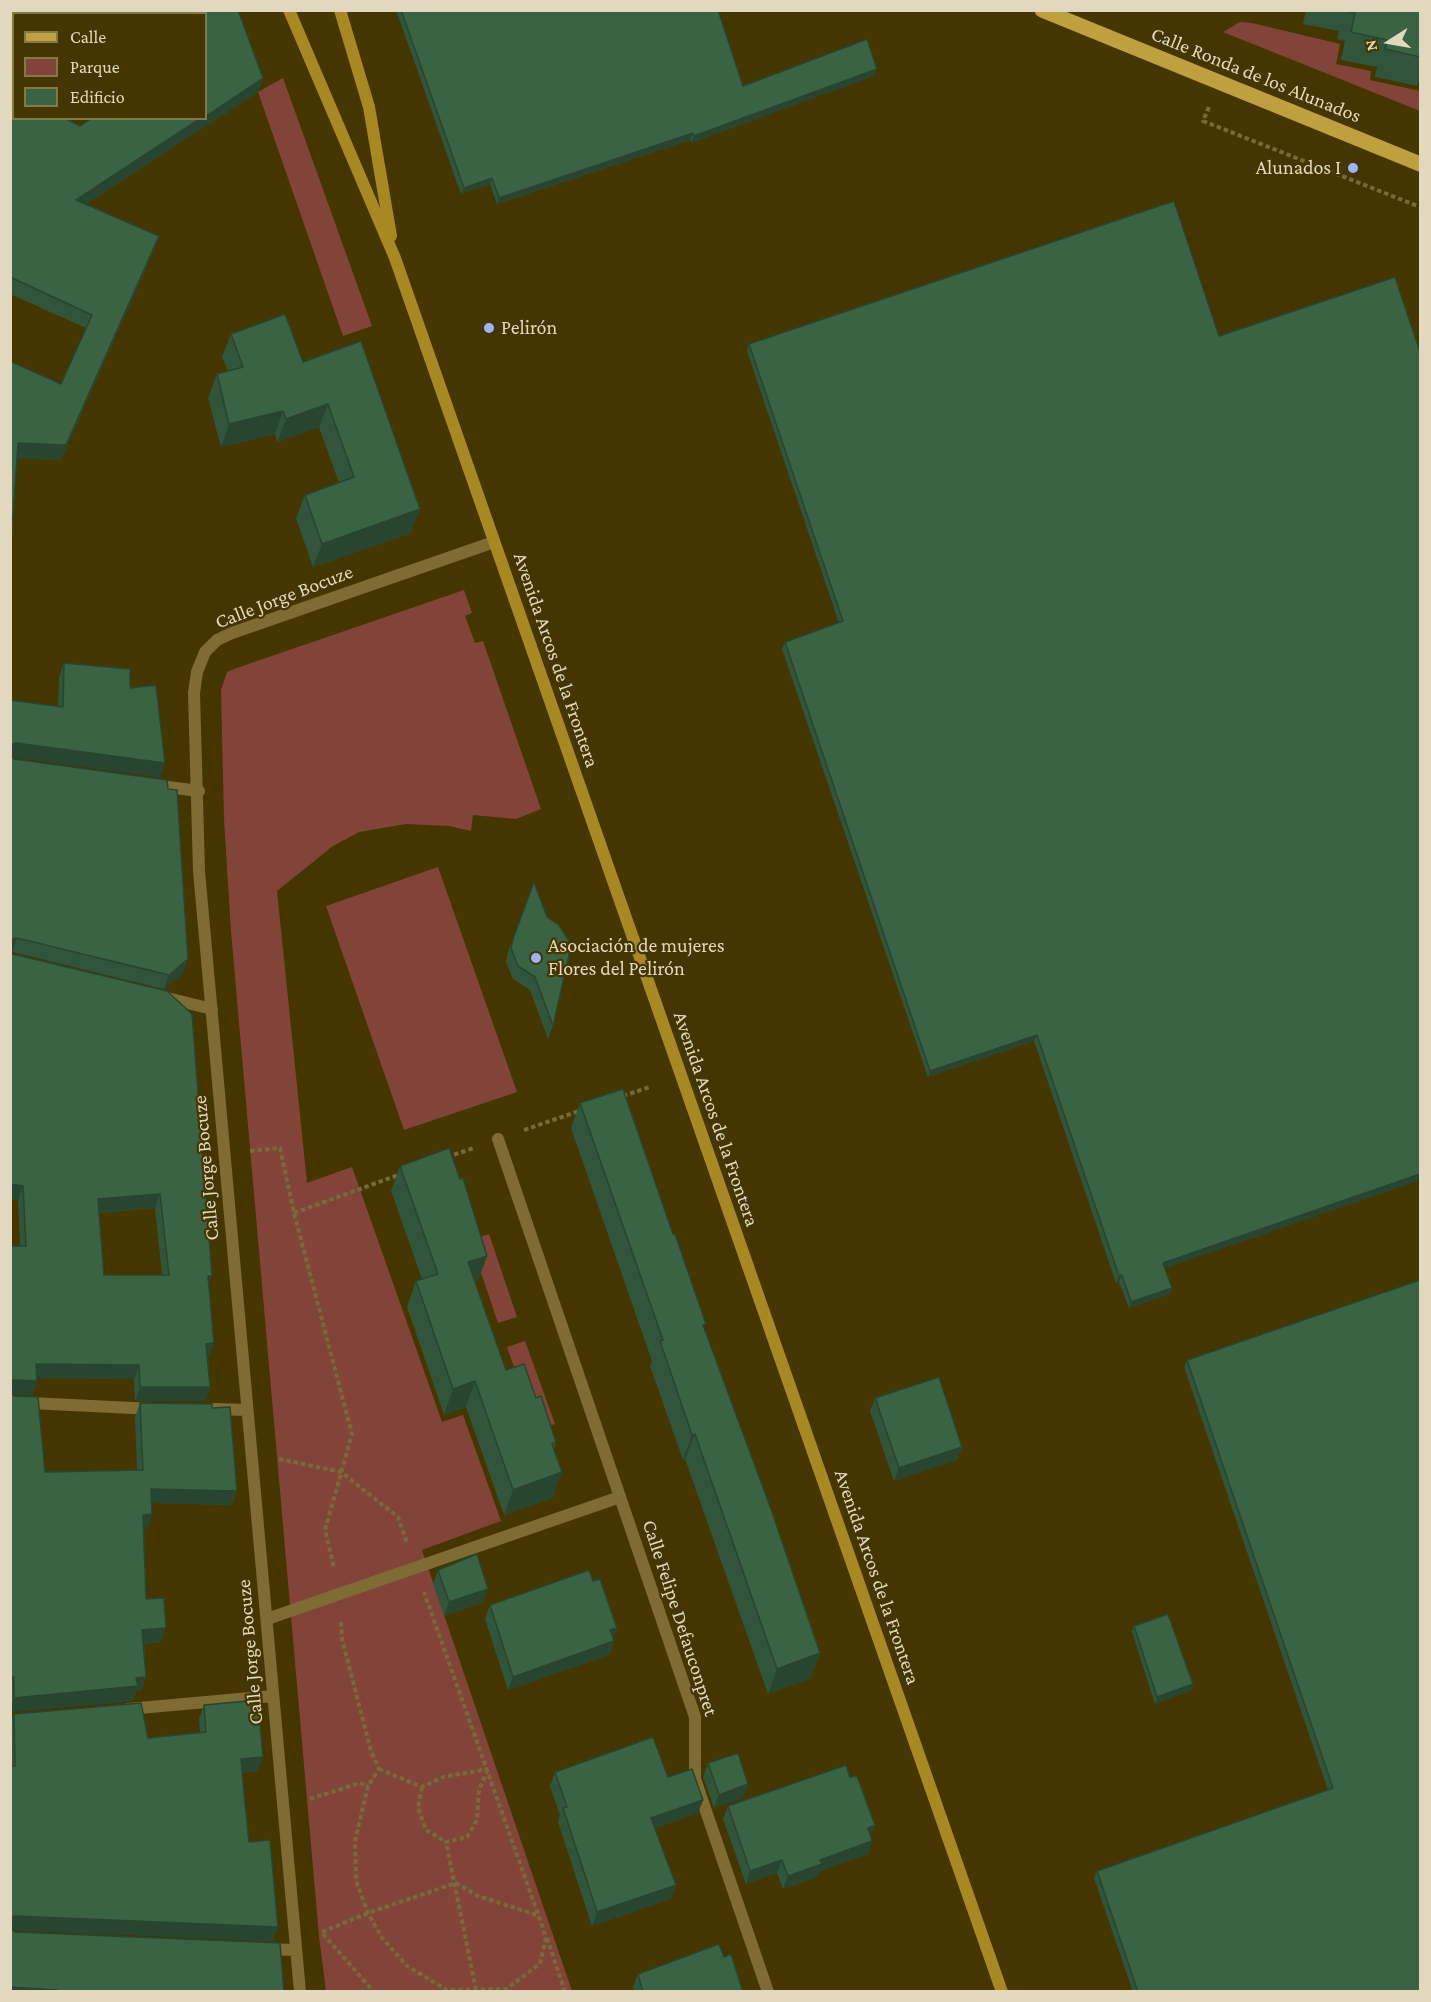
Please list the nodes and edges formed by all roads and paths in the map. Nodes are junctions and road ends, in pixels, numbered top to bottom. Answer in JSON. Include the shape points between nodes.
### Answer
{"nodes":[{"id":1,"x":289,"y":10,"type":"edge"},
{"id":2,"x":340,"y":10,"type":"edge"},
{"id":3,"x":1042,"y":10,"type":"edge"},
{"id":4,"x":1210,"y":104,"type":"dead end"},
{"id":5,"x":1420,"y":164,"type":"edge"},
{"id":6,"x":1420,"y":207,"type":"edge"},
{"id":7,"x":394,"y":258,"type":"junction"},
{"id":8,"x":494,"y":542,"type":"junction"},
{"id":9,"x":141,"y":783,"type":"edge"},
{"id":10,"x":198,"y":791,"type":"junction"},
{"id":11,"x":153,"y":995,"type":"edge"},
{"id":12,"x":212,"y":1009,"type":"junction"},
{"id":13,"x":498,"y":1139,"type":"dead end"},
{"id":14,"x":224,"y":1153,"type":"junction"},
{"id":15,"x":10,"y":1402,"type":"edge"},
{"id":16,"x":169,"y":1409,"type":"edge"},
{"id":17,"x":202,"y":1410,"type":"edge"},
{"id":18,"x":247,"y":1410,"type":"junction"},
{"id":19,"x":252,"y":1453,"type":"junction"},
{"id":20,"x":341,"y":1472,"type":"junction"},
{"id":21,"x":620,"y":1497,"type":"junction"},
{"id":22,"x":415,"y":1568,"type":"junction"},
{"id":23,"x":340,"y":1594,"type":"junction"},
{"id":24,"x":267,"y":1619,"type":"junction"},
{"id":25,"x":273,"y":1696,"type":"junction"},
{"id":26,"x":118,"y":1710,"type":"edge"},
{"id":27,"x":489,"y":1769,"type":"junction"},
{"id":28,"x":379,"y":1770,"type":"junction"},
{"id":29,"x":368,"y":1786,"type":"junction"},
{"id":30,"x":422,"y":1787,"type":"junction"},
{"id":31,"x":282,"y":1802,"type":"junction"},
{"id":32,"x":446,"y":1842,"type":"junction"},
{"id":33,"x":456,"y":1883,"type":"junction"},
{"id":34,"x":368,"y":1913,"type":"junction"},
{"id":35,"x":537,"y":1915,"type":"junction"},
{"id":36,"x":294,"y":1931,"type":"junction"},
{"id":37,"x":322,"y":1932,"type":"junction"},
{"id":38,"x":546,"y":1937,"type":"junction"},
{"id":39,"x":249,"y":1948,"type":"edge"},
{"id":40,"x":296,"y":1950,"type":"junction"},
{"id":41,"x":476,"y":1990,"type":"edge"},
{"id":42,"x":507,"y":1990,"type":"edge"},
{"id":43,"x":447,"y":1991,"type":"edge"},
{"id":44,"x":300,"y":1992,"type":"edge"},
{"id":45,"x":375,"y":1992,"type":"edge"},
{"id":46,"x":565,"y":1992,"type":"edge"},
{"id":47,"x":768,"y":1992,"type":"edge"},
{"id":48,"x":1002,"y":1992,"type":"edge"}],
"edges":[{"from":1,"to":7,"type":"main road","name":"Avenida Arcos de la Frontera"},
{"from":2,"to":7,"type":"main road","name":"Avenida Arcos de la Frontera","via":[[369,107]]},
{"from":3,"to":5,"type":"main road","name":"Calle Ronda de los Alunados"},
{"from":4,"to":6,"type":"path","via":[[1203,121]]},
{"from":7,"to":8,"type":"main road","name":"Avenida Arcos de la Frontera"},
{"from":8,"to":10,"type":"street","name":"Calle Jorge Bocuze","via":[[217,640],[205,651],[197,672]]},
{"from":8,"to":48,"type":"main road","name":"Avenida Arcos de la Frontera"},
{"from":9,"to":10,"type":"street"},
{"from":10,"to":12,"type":"street","name":"Calle Jorge Bocuze","via":[[199,870]]},
{"from":11,"to":12,"type":"street"},
{"from":12,"to":14,"type":"street","name":"Calle Jorge Bocuze"},
{"from":13,"to":21,"type":"street","name":"Calle Felipe Defauconpret"},
{"from":14,"to":18,"type":"street","name":"Calle Jorge Bocuze"},
{"from":14,"to":20,"type":"path","via":[[280,1148],[352,1434]]},
{"from":15,"to":16,"type":"street"},
{"from":17,"to":18,"type":"street"},
{"from":18,"to":19,"type":"street","name":"Calle Jorge Bocuze"},
{"from":19,"to":20,"type":"path"},
{"from":19,"to":24,"type":"street","name":"Calle Jorge Bocuze"},
{"from":20,"to":22,"type":"path","via":[[398,1517]]},
{"from":20,"to":23,"type":"path","via":[[325,1530]]},
{"from":21,"to":22,"type":"street"},
{"from":21,"to":47,"type":"street","name":"Calle Felipe Defauconpret","via":[[695,1717],[695,1779]]},
{"from":22,"to":23,"type":"street"},
{"from":22,"to":27,"type":"path"},
{"from":23,"to":24,"type":"street"},
{"from":23,"to":28,"type":"path","via":[[342,1639]]},
{"from":24,"to":25,"type":"street","name":"Calle Jorge Bocuze"},
{"from":25,"to":26,"type":"street"},
{"from":25,"to":31,"type":"street","name":"Calle Jorge Bocuze"},
{"from":27,"to":30,"type":"path","via":[[443,1777]]},
{"from":27,"to":32,"type":"path","via":[[479,1790],[477,1820],[467,1837]]},
{"from":27,"to":35,"type":"path"},
{"from":28,"to":29,"type":"path"},
{"from":28,"to":30,"type":"path"},
{"from":29,"to":31,"type":"path","via":[[360,1783],[318,1798]]},
{"from":29,"to":34,"type":"path","via":[[355,1841],[356,1881]]},
{"from":30,"to":32,"type":"path","via":[[418,1808],[426,1830]]},
{"from":31,"to":36,"type":"street","name":"Calle Jorge Bocuze"},
{"from":32,"to":33,"type":"path"},
{"from":33,"to":34,"type":"path"},
{"from":33,"to":35,"type":"path","via":[[478,1896]]},
{"from":33,"to":41,"type":"path"},
{"from":34,"to":37,"type":"path"},
{"from":34,"to":43,"type":"path","via":[[382,1938],[407,1966]]},
{"from":35,"to":38,"type":"path"},
{"from":36,"to":37,"type":"path"},
{"from":36,"to":40,"type":"street","name":"Calle Jorge Bocuze"},
{"from":37,"to":45,"type":"path"},
{"from":38,"to":42,"type":"path","via":[[540,1964]]},
{"from":38,"to":46,"type":"path"},
{"from":39,"to":40,"type":"street"},
{"from":40,"to":44,"type":"street","name":"Calle Jorge Bocuze"},
{"from":41,"to":42,"type":"path"},
{"from":41,"to":43,"type":"path"}]}
